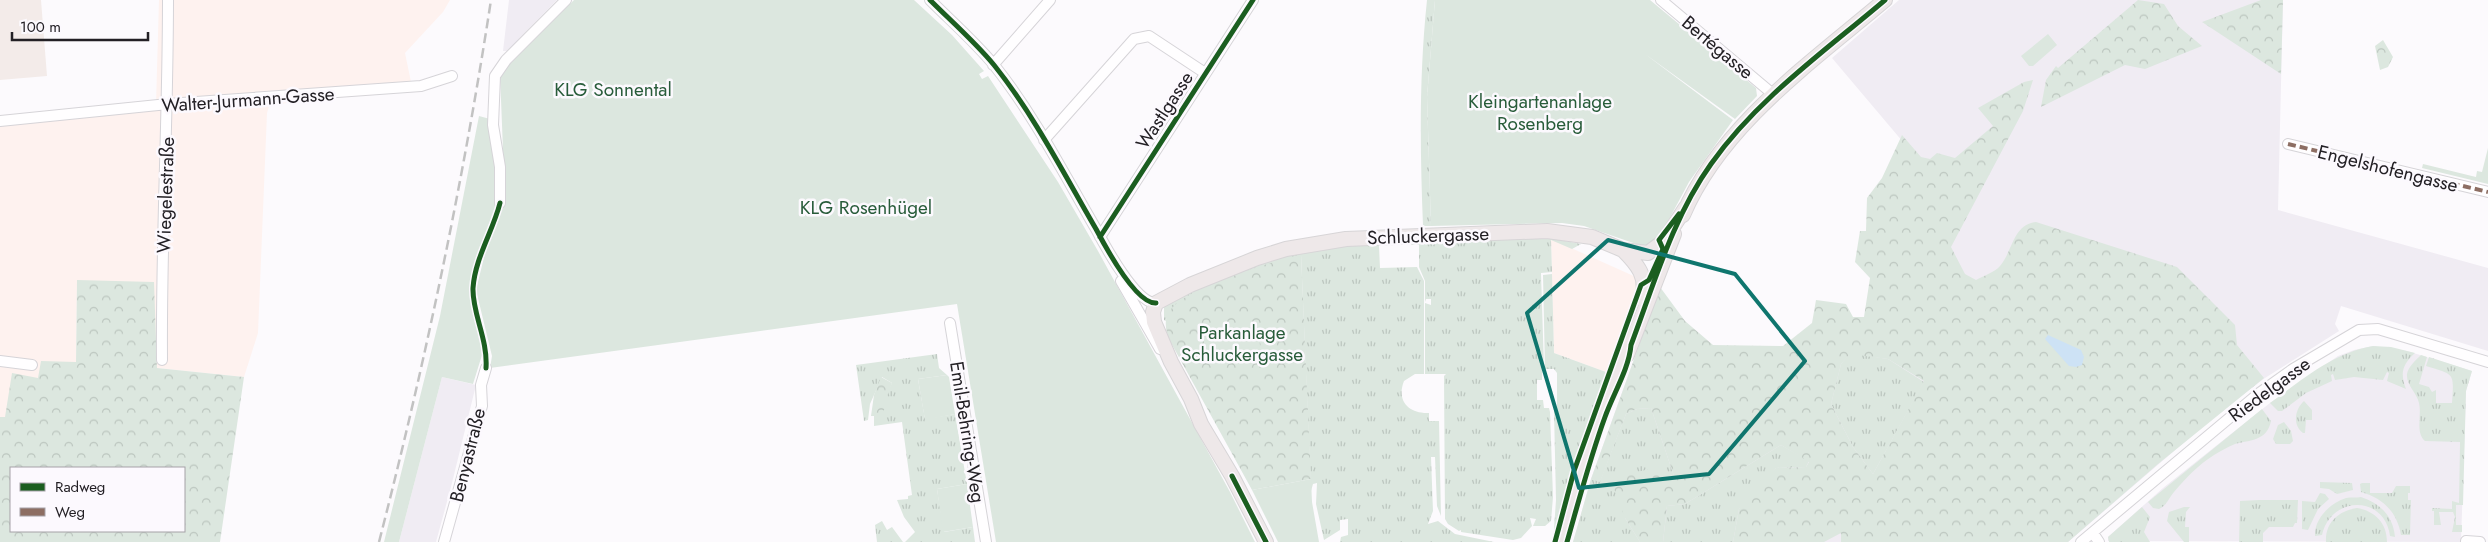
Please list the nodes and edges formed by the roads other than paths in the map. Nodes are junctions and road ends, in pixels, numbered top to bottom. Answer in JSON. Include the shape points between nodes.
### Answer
{"nodes":[{"id":1,"x":168,"y":0,"type":"edge"},
{"id":2,"x":566,"y":0,"type":"edge"},
{"id":3,"x":930,"y":0,"type":"edge"},
{"id":4,"x":1050,"y":0,"type":"edge"},
{"id":5,"x":1253,"y":0,"type":"edge"},
{"id":6,"x":1661,"y":0,"type":"edge"},
{"id":7,"x":1885,"y":0,"type":"edge"},
{"id":8,"x":993,"y":65,"type":"junction"},
{"id":9,"x":1205,"y":73,"type":"junction"},
{"id":10,"x":452,"y":76,"type":"dead end"},
{"id":11,"x":1774,"y":95,"type":"junction"},
{"id":12,"x":168,"y":104,"type":"junction"},
{"id":13,"x":0,"y":121,"type":"edge"},
{"id":14,"x":1044,"y":140,"type":"junction"},
{"id":15,"x":2288,"y":144,"type":"dead end"},
{"id":16,"x":2488,"y":192,"type":"edge"},
{"id":17,"x":500,"y":202,"type":"dead end"},
{"id":18,"x":1686,"y":207,"type":"junction"},
{"id":19,"x":1100,"y":238,"type":"junction"},
{"id":20,"x":1623,"y":250,"type":"junction"},
{"id":21,"x":1114,"y":261,"type":"junction"},
{"id":22,"x":1156,"y":303,"type":"junction"},
{"id":23,"x":950,"y":323,"type":"dead end"},
{"id":24,"x":162,"y":360,"type":"dead end"},
{"id":25,"x":1620,"y":361,"type":"junction"},
{"id":26,"x":0,"y":362,"type":"edge"},
{"id":27,"x":1171,"y":362,"type":"junction"},
{"id":28,"x":2488,"y":362,"type":"edge"},
{"id":29,"x":32,"y":365,"type":"dead end"},
{"id":30,"x":486,"y":368,"type":"dead end"},
{"id":31,"x":2093,"y":533,"type":"junction"},
{"id":32,"x":2466,"y":541,"type":"edge"},
{"id":33,"x":444,"y":542,"type":"edge"},
{"id":34,"x":986,"y":542,"type":"edge"},
{"id":35,"x":1266,"y":542,"type":"edge"},
{"id":36,"x":1560,"y":542,"type":"edge"},
{"id":37,"x":2081,"y":542,"type":"edge"},
{"id":38,"x":2099,"y":542,"type":"edge"},
{"id":39,"x":2480,"y":542,"type":"edge"}],
"edges":[{"from":1,"to":12,"type":"street","name":"Wiegelestraße"},
{"from":2,"to":17,"type":"street","via":[[506,60],[495,76],[493,125],[500,167]]},
{"from":3,"to":8,"type":"street"},
{"from":4,"to":8,"type":"street"},
{"from":5,"to":9,"type":"street","name":"Wastlgasse"},
{"from":6,"to":11,"type":"street","name":"Bertégasse"},
{"from":7,"to":11,"type":"main road"},
{"from":8,"to":14,"type":"street"},
{"from":9,"to":14,"type":"street","via":[[1149,36],[1134,39]]},
{"from":9,"to":19,"type":"street","name":"Wastlgasse"},
{"from":10,"to":12,"type":"street","name":"Walter-Jurmann-Gasse","via":[[424,85]]},
{"from":11,"to":18,"type":"main road","via":[[1747,120],[1710,165]]},
{"from":12,"to":13,"type":"street","name":"Walter-Jurmann-Gasse"},
{"from":12,"to":24,"type":"street","name":"Wiegelestraße"},
{"from":14,"to":19,"type":"street"},
{"from":15,"to":16,"type":"street","name":"Engelshofengasse"},
{"from":18,"to":20,"type":"main road","name":"Schluckergasse","via":[[1656,250],[1648,254]]},
{"from":18,"to":25,"type":"main road","via":[[1627,354]]},
{"from":19,"to":21,"type":"street"},
{"from":20,"to":22,"type":"main road","name":"Schluckergasse","via":[[1592,237],[1547,231],[1346,238],[1257,258]]},
{"from":20,"to":25,"type":"main road","via":[[1641,270],[1644,290]]},
{"from":21,"to":22,"type":"street","via":[[1138,295]]},
{"from":21,"to":27,"type":"street","via":[[1137,310]]},
{"from":22,"to":27,"type":"main road","via":[[1154,322]]},
{"from":23,"to":34,"type":"street","name":"Emil-Behring-Weg"},
{"from":25,"to":36,"type":"main road","via":[[1592,436]]},
{"from":26,"to":29,"type":"street"},
{"from":27,"to":35,"type":"main road"},
{"from":28,"to":31,"type":"street","name":"Riedelgasse","via":[[2378,328],[2359,330],[2293,368],[2258,394]]},
{"from":30,"to":33,"type":"street","name":"Benyastraße","via":[[481,384],[482,406]]},
{"from":31,"to":37,"type":"street","name":"Riedelgasse"},
{"from":31,"to":38,"type":"street"},
{"from":32,"to":39,"type":"street"}]}
